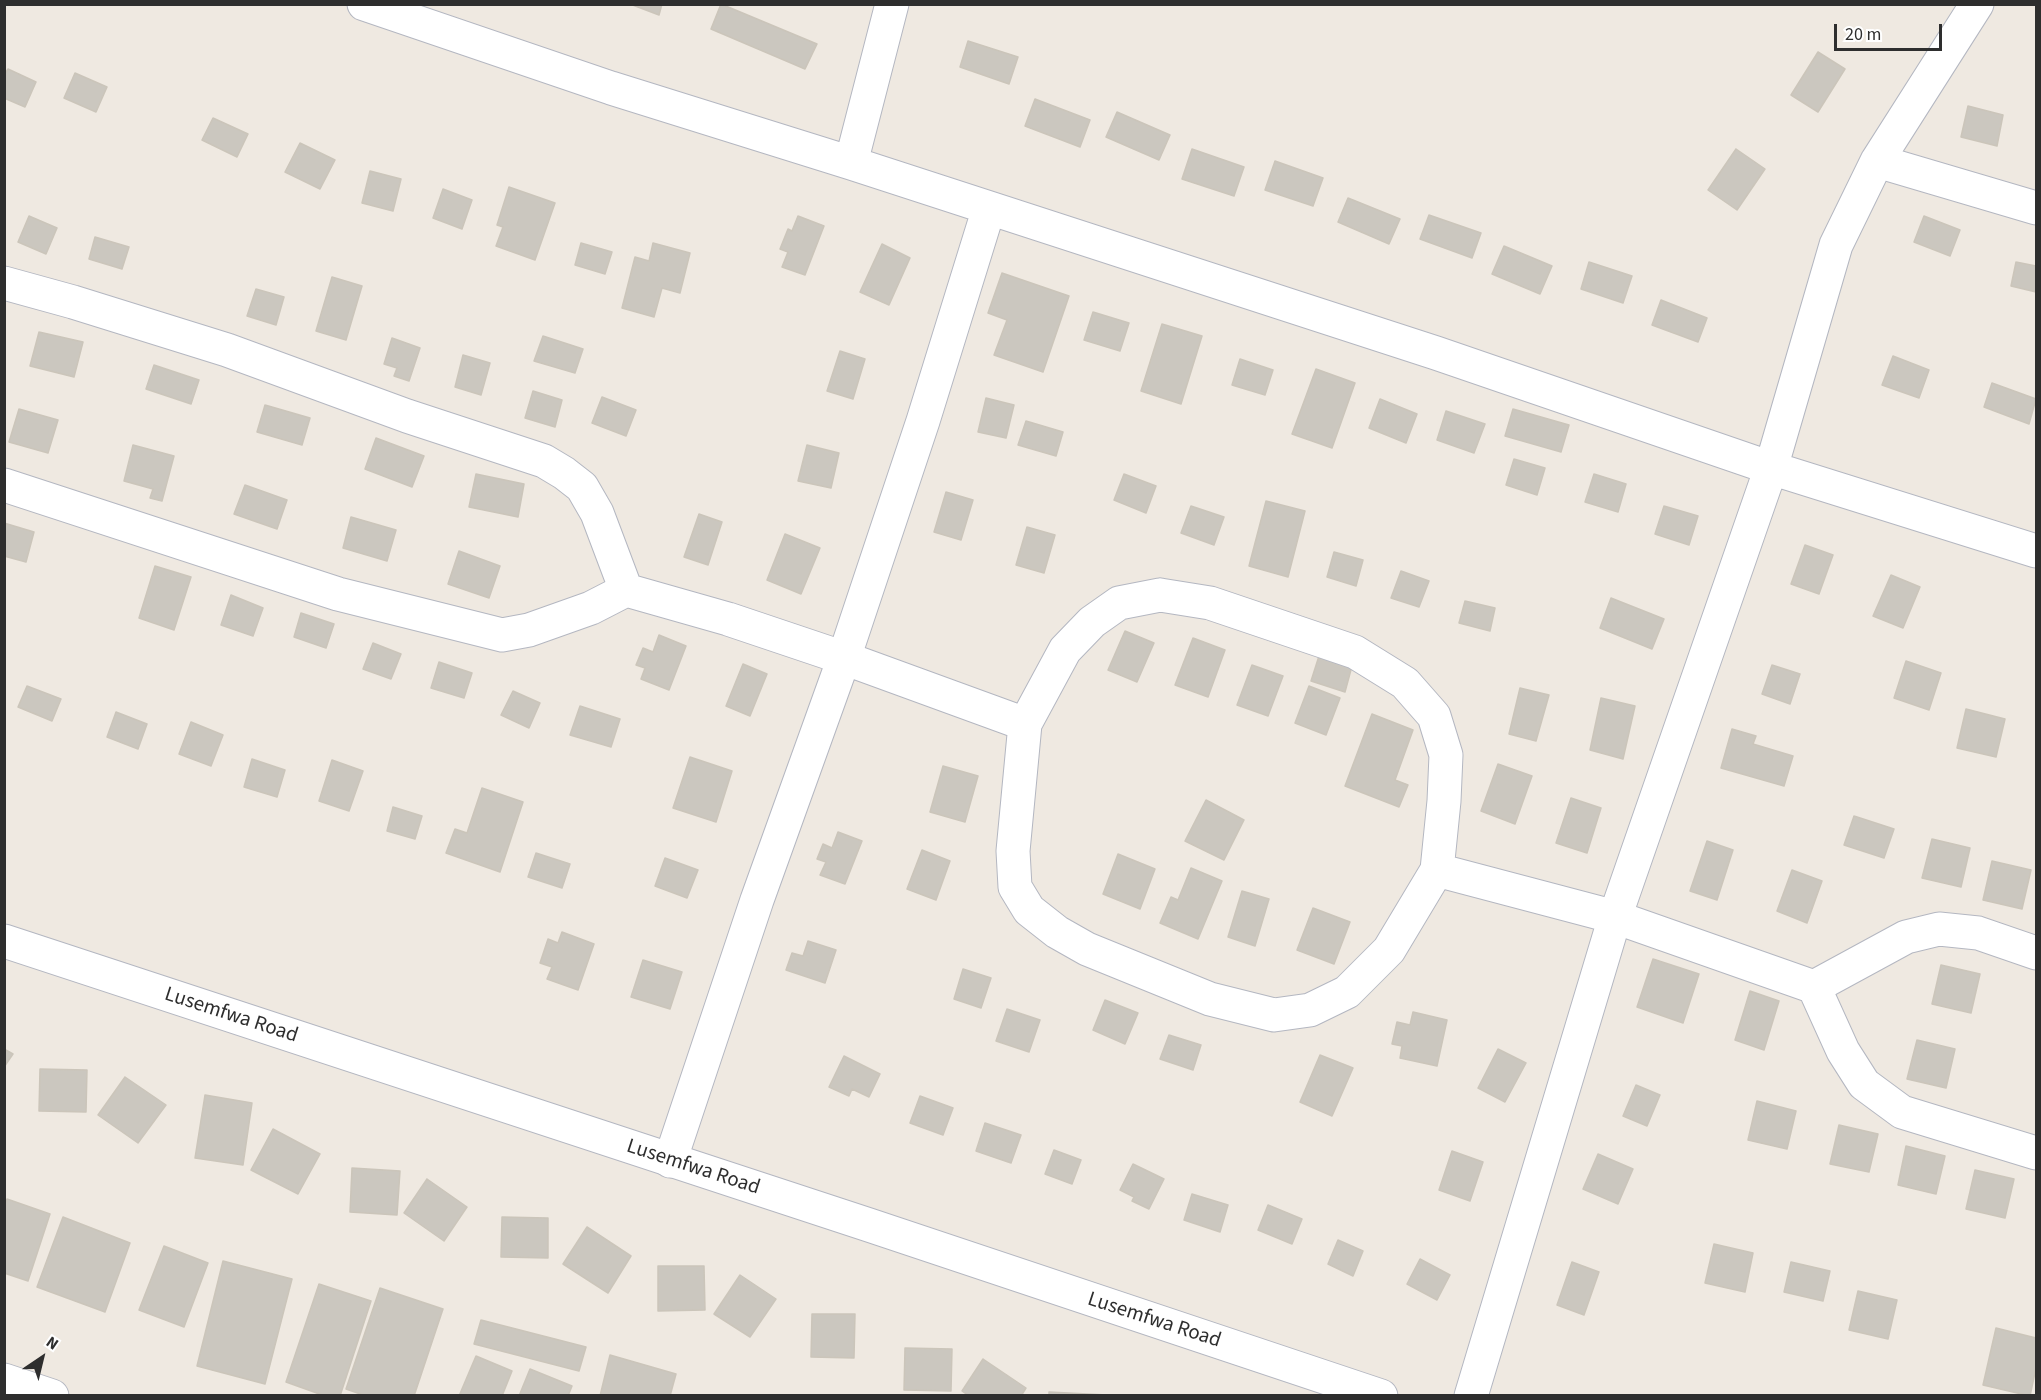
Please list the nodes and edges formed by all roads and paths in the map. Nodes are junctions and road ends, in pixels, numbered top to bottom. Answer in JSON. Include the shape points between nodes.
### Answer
{"nodes":[{"id":1,"x":363,"y":4,"type":"edge"},
{"id":2,"x":892,"y":4,"type":"edge"},
{"id":3,"x":1977,"y":4,"type":"edge"},
{"id":4,"x":1877,"y":161,"type":"junction"},
{"id":5,"x":851,"y":163,"type":"junction"},
{"id":6,"x":989,"y":208,"type":"junction"},
{"id":7,"x":2037,"y":208,"type":"edge"},
{"id":8,"x":4,"y":284,"type":"edge"},
{"id":9,"x":1771,"y":468,"type":"junction"},
{"id":10,"x":4,"y":485,"type":"edge"},
{"id":11,"x":2037,"y":551,"type":"edge"},
{"id":12,"x":626,"y":590,"type":"junction"},
{"id":13,"x":844,"y":658,"type":"junction"},
{"id":14,"x":1025,"y":724,"type":"junction"},
{"id":15,"x":1437,"y":870,"type":"junction"},
{"id":16,"x":1615,"y":917,"type":"junction"},
{"id":17,"x":4,"y":941,"type":"edge"},
{"id":18,"x":2037,"y":953,"type":"edge"},
{"id":19,"x":1814,"y":987,"type":"junction"},
{"id":20,"x":2037,"y":1153,"type":"edge"},
{"id":21,"x":670,"y":1161,"type":"junction"},
{"id":22,"x":4,"y":1380,"type":"edge"},
{"id":23,"x":52,"y":1395,"type":"edge"},
{"id":24,"x":1381,"y":1395,"type":"edge"},
{"id":25,"x":1471,"y":1395,"type":"edge"}],
"edges":[{"from":1,"to":5,"type":"street","via":[[611,88]]},
{"from":2,"to":5,"type":"street"},
{"from":3,"to":4,"type":"street"},
{"from":4,"to":7,"type":"street"},
{"from":4,"to":9,"type":"street","via":[[1836,244]]},
{"from":5,"to":6,"type":"street"},
{"from":6,"to":9,"type":"street","via":[[1436,353]]},
{"from":6,"to":13,"type":"street"},
{"from":8,"to":12,"type":"street","via":[[227,350],[544,461],[582,487],[597,513]]},
{"from":9,"to":11,"type":"street"},
{"from":9,"to":16,"type":"street"},
{"from":10,"to":12,"type":"street","via":[[338,594],[502,635],[529,630],[591,608]]},
{"from":12,"to":13,"type":"street"},
{"from":13,"to":14,"type":"street"},
{"from":13,"to":21,"type":"street","via":[[756,900]]},
{"from":14,"to":15,"type":"street","via":[[1065,650],[1092,622],[1119,603],[1160,595],[1210,603],[1355,652],[1405,683],[1434,716],[1446,755]]},
{"from":14,"to":15,"type":"street","via":[[1013,851],[1015,887],[1029,910],[1087,949],[1210,999],[1274,1016],[1310,1010],[1347,992],[1389,950]]},
{"from":15,"to":16,"type":"street"},
{"from":16,"to":19,"type":"street"},
{"from":16,"to":25,"type":"street"},
{"from":17,"to":21,"type":"street","name":"Lusemfwa Road"},
{"from":18,"to":19,"type":"street","via":[[1978,933],[1939,929],[1906,937]]},
{"from":19,"to":20,"type":"street","via":[[1843,1052],[1864,1084],[1902,1112]]},
{"from":21,"to":24,"type":"street","name":"Lusemfwa Road"},
{"from":22,"to":23,"type":"street"}]}
